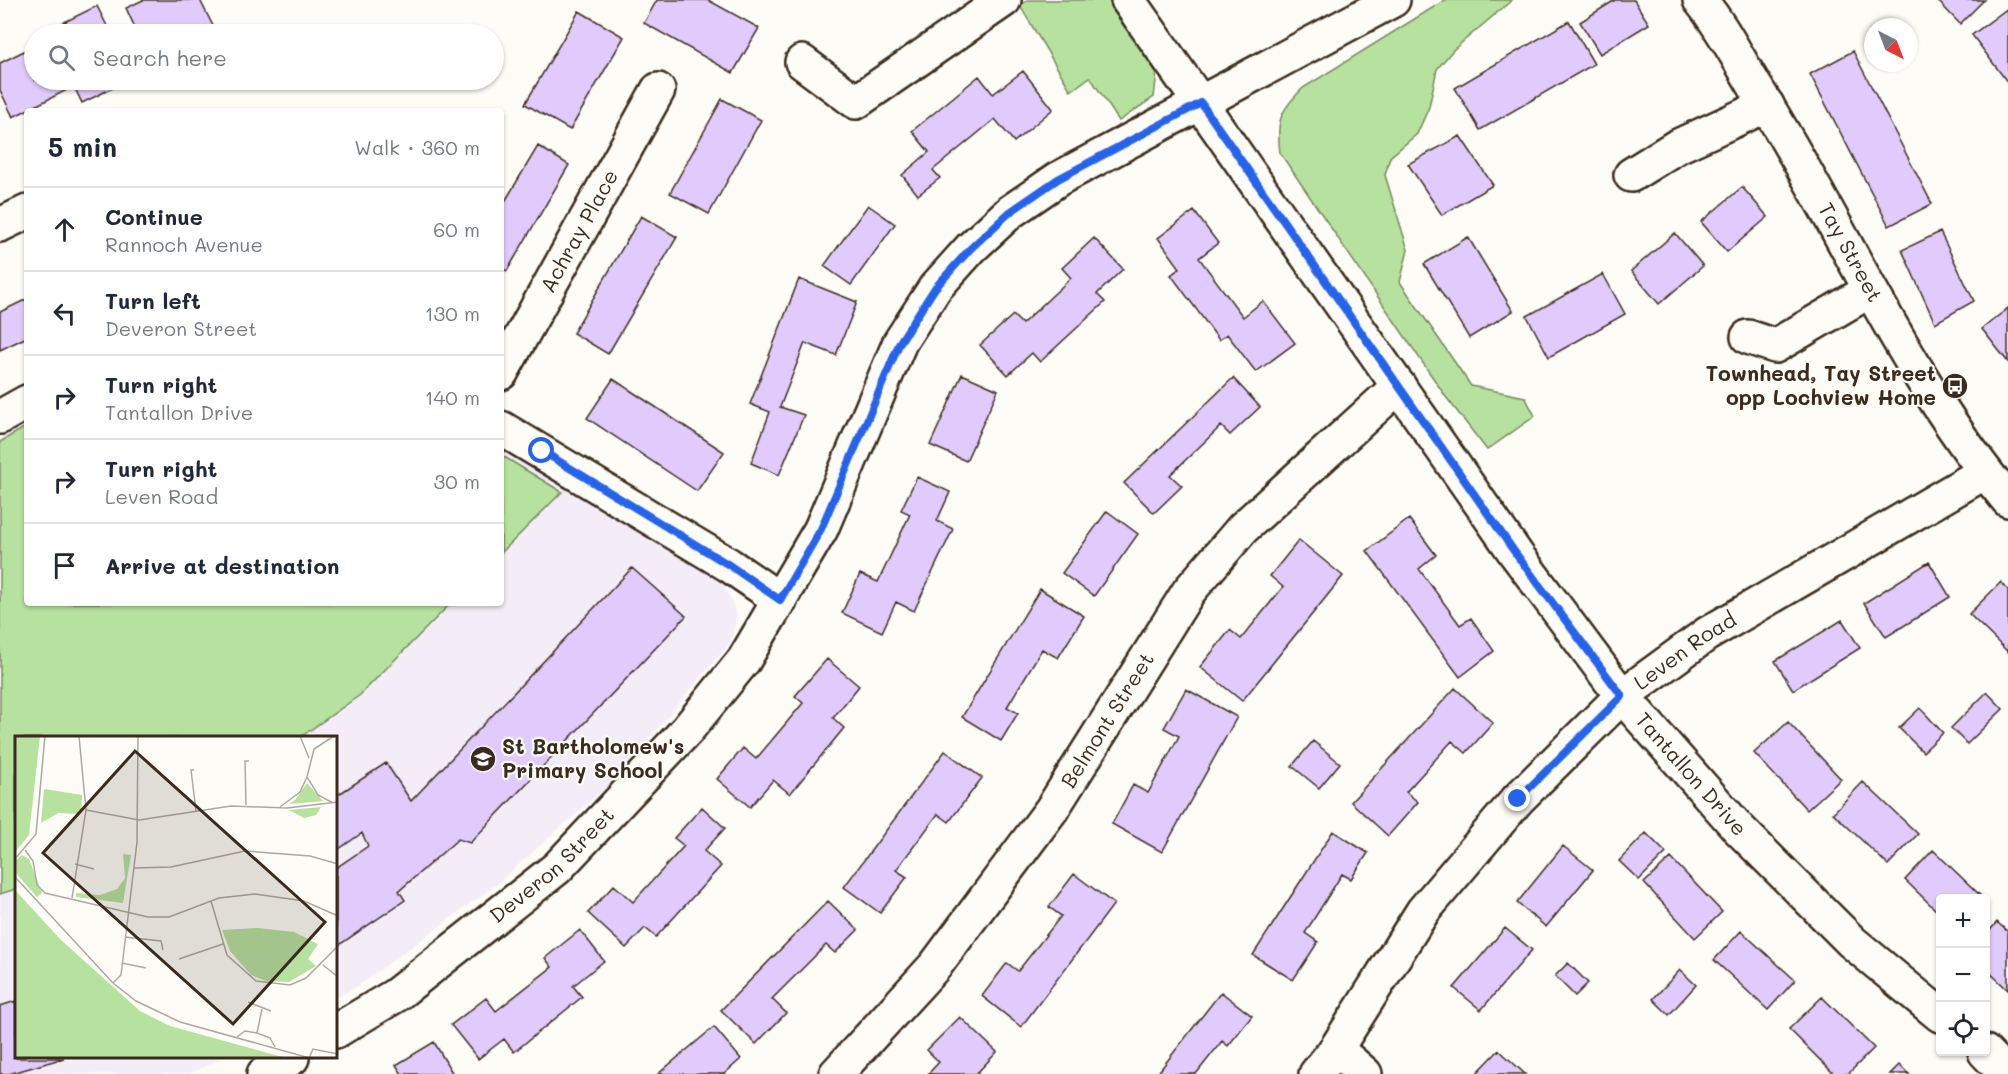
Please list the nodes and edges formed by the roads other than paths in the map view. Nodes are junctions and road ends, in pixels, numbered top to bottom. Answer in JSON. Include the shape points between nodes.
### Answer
{"nodes":[{"id":1,"x":1004,"y":0,"type":"edge"},
{"id":2,"x":1128,"y":0,"type":"edge"},
{"id":3,"x":1394,"y":0,"type":"edge"},
{"id":4,"x":1700,"y":0,"type":"edge"},
{"id":5,"x":802,"y":62,"type":"dead end"},
{"id":6,"x":658,"y":90,"type":"dead end"},
{"id":7,"x":1201,"y":103,"type":"junction"},
{"id":8,"x":1767,"y":105,"type":"junction"},
{"id":9,"x":1630,"y":175,"type":"dead end"},
{"id":10,"x":24,"y":213,"type":"edge"},
{"id":11,"x":0,"y":225,"type":"edge"},
{"id":12,"x":1869,"y":291,"type":"junction"},
{"id":13,"x":1748,"y":337,"type":"dead end"},
{"id":14,"x":504,"y":368,"type":"edge"},
{"id":15,"x":1399,"y":387,"type":"junction"},
{"id":16,"x":24,"y":404,"type":"edge"},
{"id":17,"x":0,"y":417,"type":"edge"},
{"id":18,"x":504,"y":430,"type":"edge"},
{"id":19,"x":1985,"y":472,"type":"junction"},
{"id":20,"x":2008,"y":500,"type":"edge"},
{"id":21,"x":780,"y":600,"type":"junction"},
{"id":22,"x":1622,"y":696,"type":"junction"},
{"id":23,"x":1936,"y":1011,"type":"edge"},
{"id":24,"x":338,"y":1030,"type":"edge"},
{"id":25,"x":1989,"y":1056,"type":"edge"},
{"id":26,"x":290,"y":1059,"type":"edge"},
{"id":27,"x":1326,"y":1061,"type":"edge"},
{"id":28,"x":264,"y":1074,"type":"edge"},
{"id":29,"x":836,"y":1074,"type":"edge"},
{"id":30,"x":1365,"y":1074,"type":"edge"},
{"id":31,"x":2006,"y":1074,"type":"edge"}],
"edges":[{"from":1,"to":5,"type":"street","via":[[856,102]]},
{"from":2,"to":7,"type":"street","name":"Tantallon Drive"},
{"from":3,"to":7,"type":"street","name":"Deveron Street"},
{"from":4,"to":8,"type":"street","name":"Tay Street"},
{"from":6,"to":14,"type":"street","name":"Achray Place"},
{"from":7,"to":15,"type":"street","name":"Tantallon Drive"},
{"from":7,"to":21,"type":"street","name":"Deveron Street","via":[[1058,179],[971,248],[935,288],[900,342],[821,529]]},
{"from":8,"to":9,"type":"street","via":[[1676,147]]},
{"from":8,"to":12,"type":"street","name":"Tay Street"},
{"from":10,"to":11,"type":"street"},
{"from":12,"to":13,"type":"street","via":[[1775,346]]},
{"from":12,"to":19,"type":"street","name":"Tay Street"},
{"from":15,"to":22,"type":"street","name":"Tantallon Drive"},
{"from":15,"to":29,"type":"street","name":"Belmont Street","via":[[1244,528],[1189,591],[1052,809],[935,966]]},
{"from":16,"to":17,"type":"street"},
{"from":18,"to":21,"type":"street","via":[[729,565]]},
{"from":19,"to":20,"type":"street","name":"Tay Street"},
{"from":19,"to":22,"type":"street","name":"Leven Road","via":[[1707,634]]},
{"from":21,"to":24,"type":"street","name":"Deveron Street","via":[[744,660],[687,730],[556,868],[396,995]]},
{"from":22,"to":23,"type":"street","name":"Tantallon Drive","via":[[1755,846],[1852,942]]},
{"from":22,"to":27,"type":"street","name":"Leven Road","via":[[1518,799],[1423,910]]},
{"from":25,"to":31,"type":"street"},
{"from":26,"to":28,"type":"street"},
{"from":27,"to":30,"type":"street"}]}
